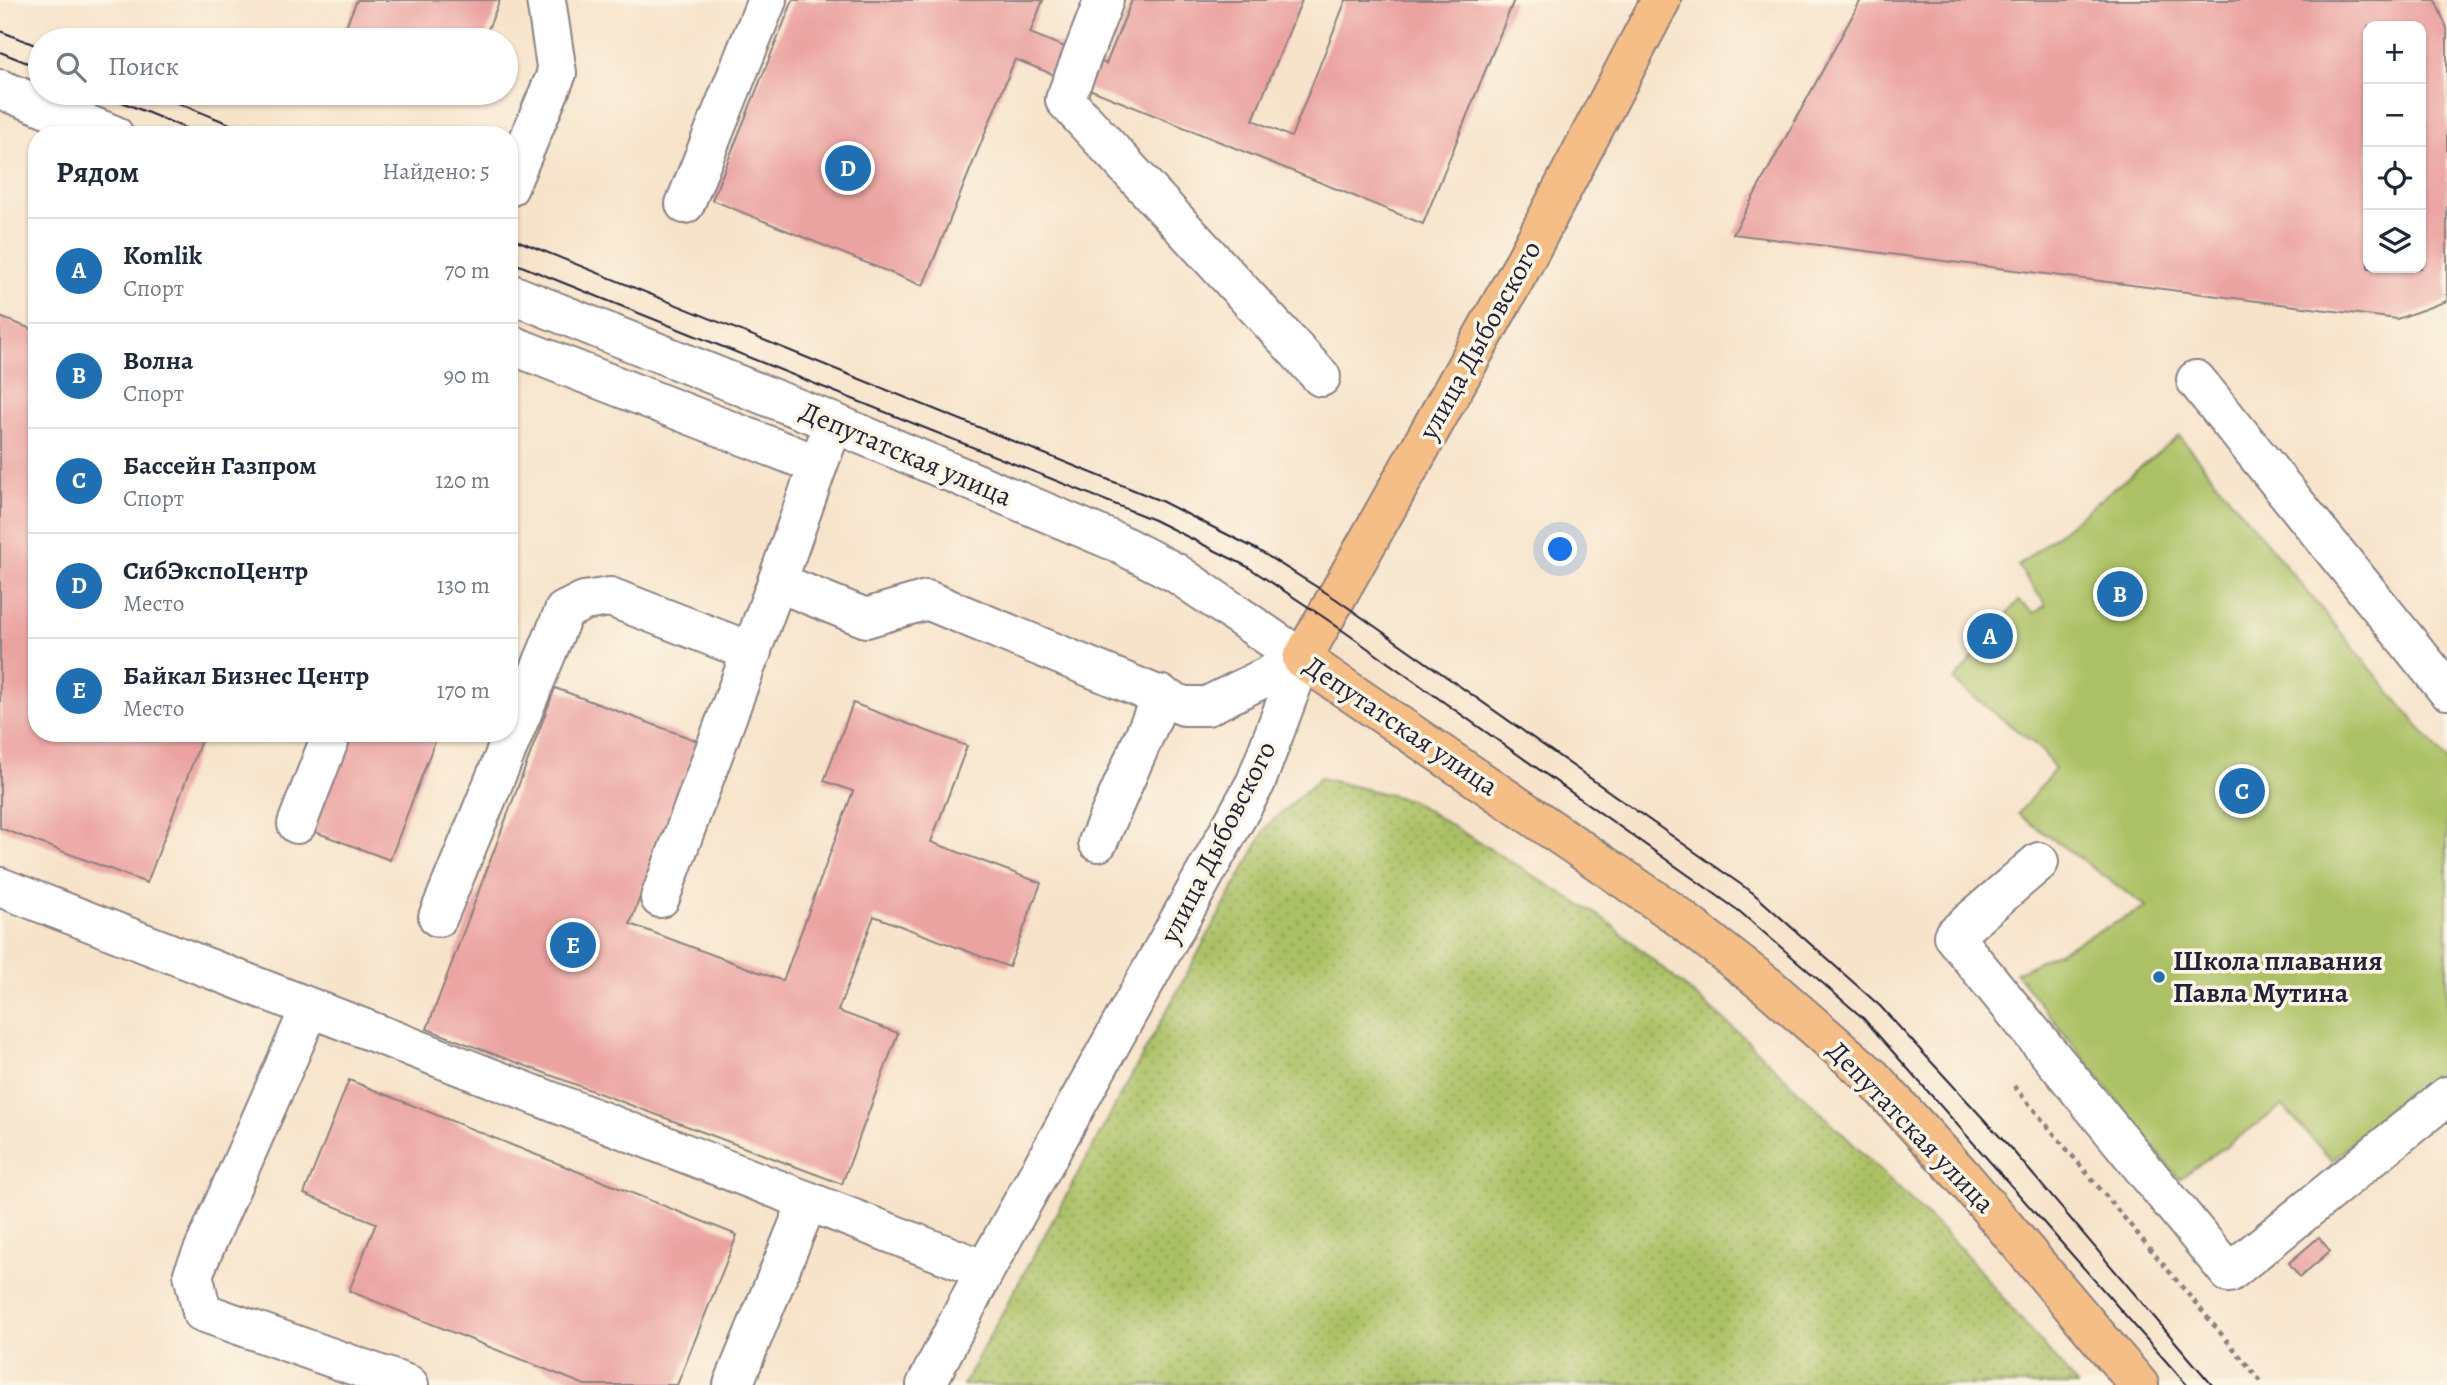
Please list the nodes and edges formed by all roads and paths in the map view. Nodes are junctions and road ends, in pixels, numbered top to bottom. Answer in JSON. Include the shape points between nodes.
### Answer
{"nodes":[{"id":1,"x":546,"y":0,"type":"edge"},
{"id":2,"x":767,"y":0,"type":"edge"},
{"id":3,"x":1104,"y":0,"type":"edge"},
{"id":4,"x":1654,"y":2,"type":"edge"},
{"id":5,"x":0,"y":89,"type":"edge"},
{"id":6,"x":28,"y":100,"type":"edge"},
{"id":7,"x":40,"y":105,"type":"edge"},
{"id":8,"x":92,"y":126,"type":"edge"},
{"id":9,"x":518,"y":166,"type":"edge"},
{"id":10,"x":685,"y":204,"type":"dead end"},
{"id":11,"x":518,"y":297,"type":"edge"},
{"id":12,"x":518,"y":348,"type":"edge"},
{"id":13,"x":1321,"y":377,"type":"dead end"},
{"id":14,"x":2196,"y":380,"type":"dead end"},
{"id":15,"x":834,"y":423,"type":"junction"},
{"id":16,"x":818,"y":465,"type":"junction"},
{"id":17,"x":777,"y":582,"type":"junction"},
{"id":18,"x":752,"y":652,"type":"junction"},
{"id":19,"x":1302,"y":659,"type":"junction"},
{"id":20,"x":2447,"y":690,"type":"edge"},
{"id":21,"x":1162,"y":695,"type":"junction"},
{"id":22,"x":518,"y":723,"type":"edge"},
{"id":23,"x":329,"y":742,"type":"edge"},
{"id":24,"x":510,"y":742,"type":"edge"},
{"id":25,"x":297,"y":824,"type":"dead end"},
{"id":26,"x":1098,"y":842,"type":"dead end"},
{"id":27,"x":2039,"y":862,"type":"dead end"},
{"id":28,"x":0,"y":887,"type":"edge"},
{"id":29,"x":660,"y":898,"type":"dead end"},
{"id":30,"x":438,"y":917,"type":"dead end"},
{"id":31,"x":310,"y":1008,"type":"junction"},
{"id":32,"x":2014,"y":1086,"type":"dead end"},
{"id":33,"x":2447,"y":1096,"type":"edge"},
{"id":34,"x":807,"y":1201,"type":"junction"},
{"id":35,"x":985,"y":1269,"type":"junction"},
{"id":36,"x":409,"y":1385,"type":"edge"},
{"id":37,"x":733,"y":1385,"type":"edge"},
{"id":38,"x":926,"y":1385,"type":"edge"},
{"id":39,"x":2139,"y":1385,"type":"edge"},
{"id":40,"x":2264,"y":1385,"type":"edge"}],
"edges":[{"from":1,"to":9,"type":"street","via":[[557,73]]},
{"from":2,"to":10,"type":"street"},
{"from":3,"to":13,"type":"street","via":[[1065,100]]},
{"from":4,"to":19,"type":"main road","name":"улица Дыбовского","via":[[1521,268]]},
{"from":5,"to":6,"type":"street"},
{"from":7,"to":8,"type":"street"},
{"from":11,"to":15,"type":"street","name":"Депутатская улица"},
{"from":12,"to":16,"type":"street"},
{"from":14,"to":20,"type":"street"},
{"from":15,"to":16,"type":"street"},
{"from":15,"to":19,"type":"street","name":"Депутатская улица","via":[[1116,542],[1176,573]]},
{"from":16,"to":17,"type":"street"},
{"from":17,"to":18,"type":"street"},
{"from":17,"to":21,"type":"street","via":[[866,618],[927,600]]},
{"from":18,"to":22,"type":"street","via":[[610,597],[584,601],[564,611]]},
{"from":18,"to":29,"type":"street"},
{"from":19,"to":21,"type":"street","via":[[1207,706],[1184,706]]},
{"from":19,"to":35,"type":"street","name":"улица Дыбовского","via":[[1256,782]]},
{"from":19,"to":39,"type":"main road","name":"Депутатская улица","via":[[1671,911],[1769,987],[1872,1077]]},
{"from":21,"to":26,"type":"street"},
{"from":23,"to":25,"type":"street"},
{"from":24,"to":30,"type":"street"},
{"from":27,"to":33,"type":"street","via":[[1953,936],[2229,1273]]},
{"from":28,"to":31,"type":"street"},
{"from":31,"to":34,"type":"street"},
{"from":31,"to":36,"type":"street","via":[[193,1274],[202,1312]]},
{"from":32,"to":40,"type":"path"},
{"from":34,"to":35,"type":"street"},
{"from":34,"to":37,"type":"street"},
{"from":35,"to":38,"type":"street","name":"улица Дыбовского"}]}
